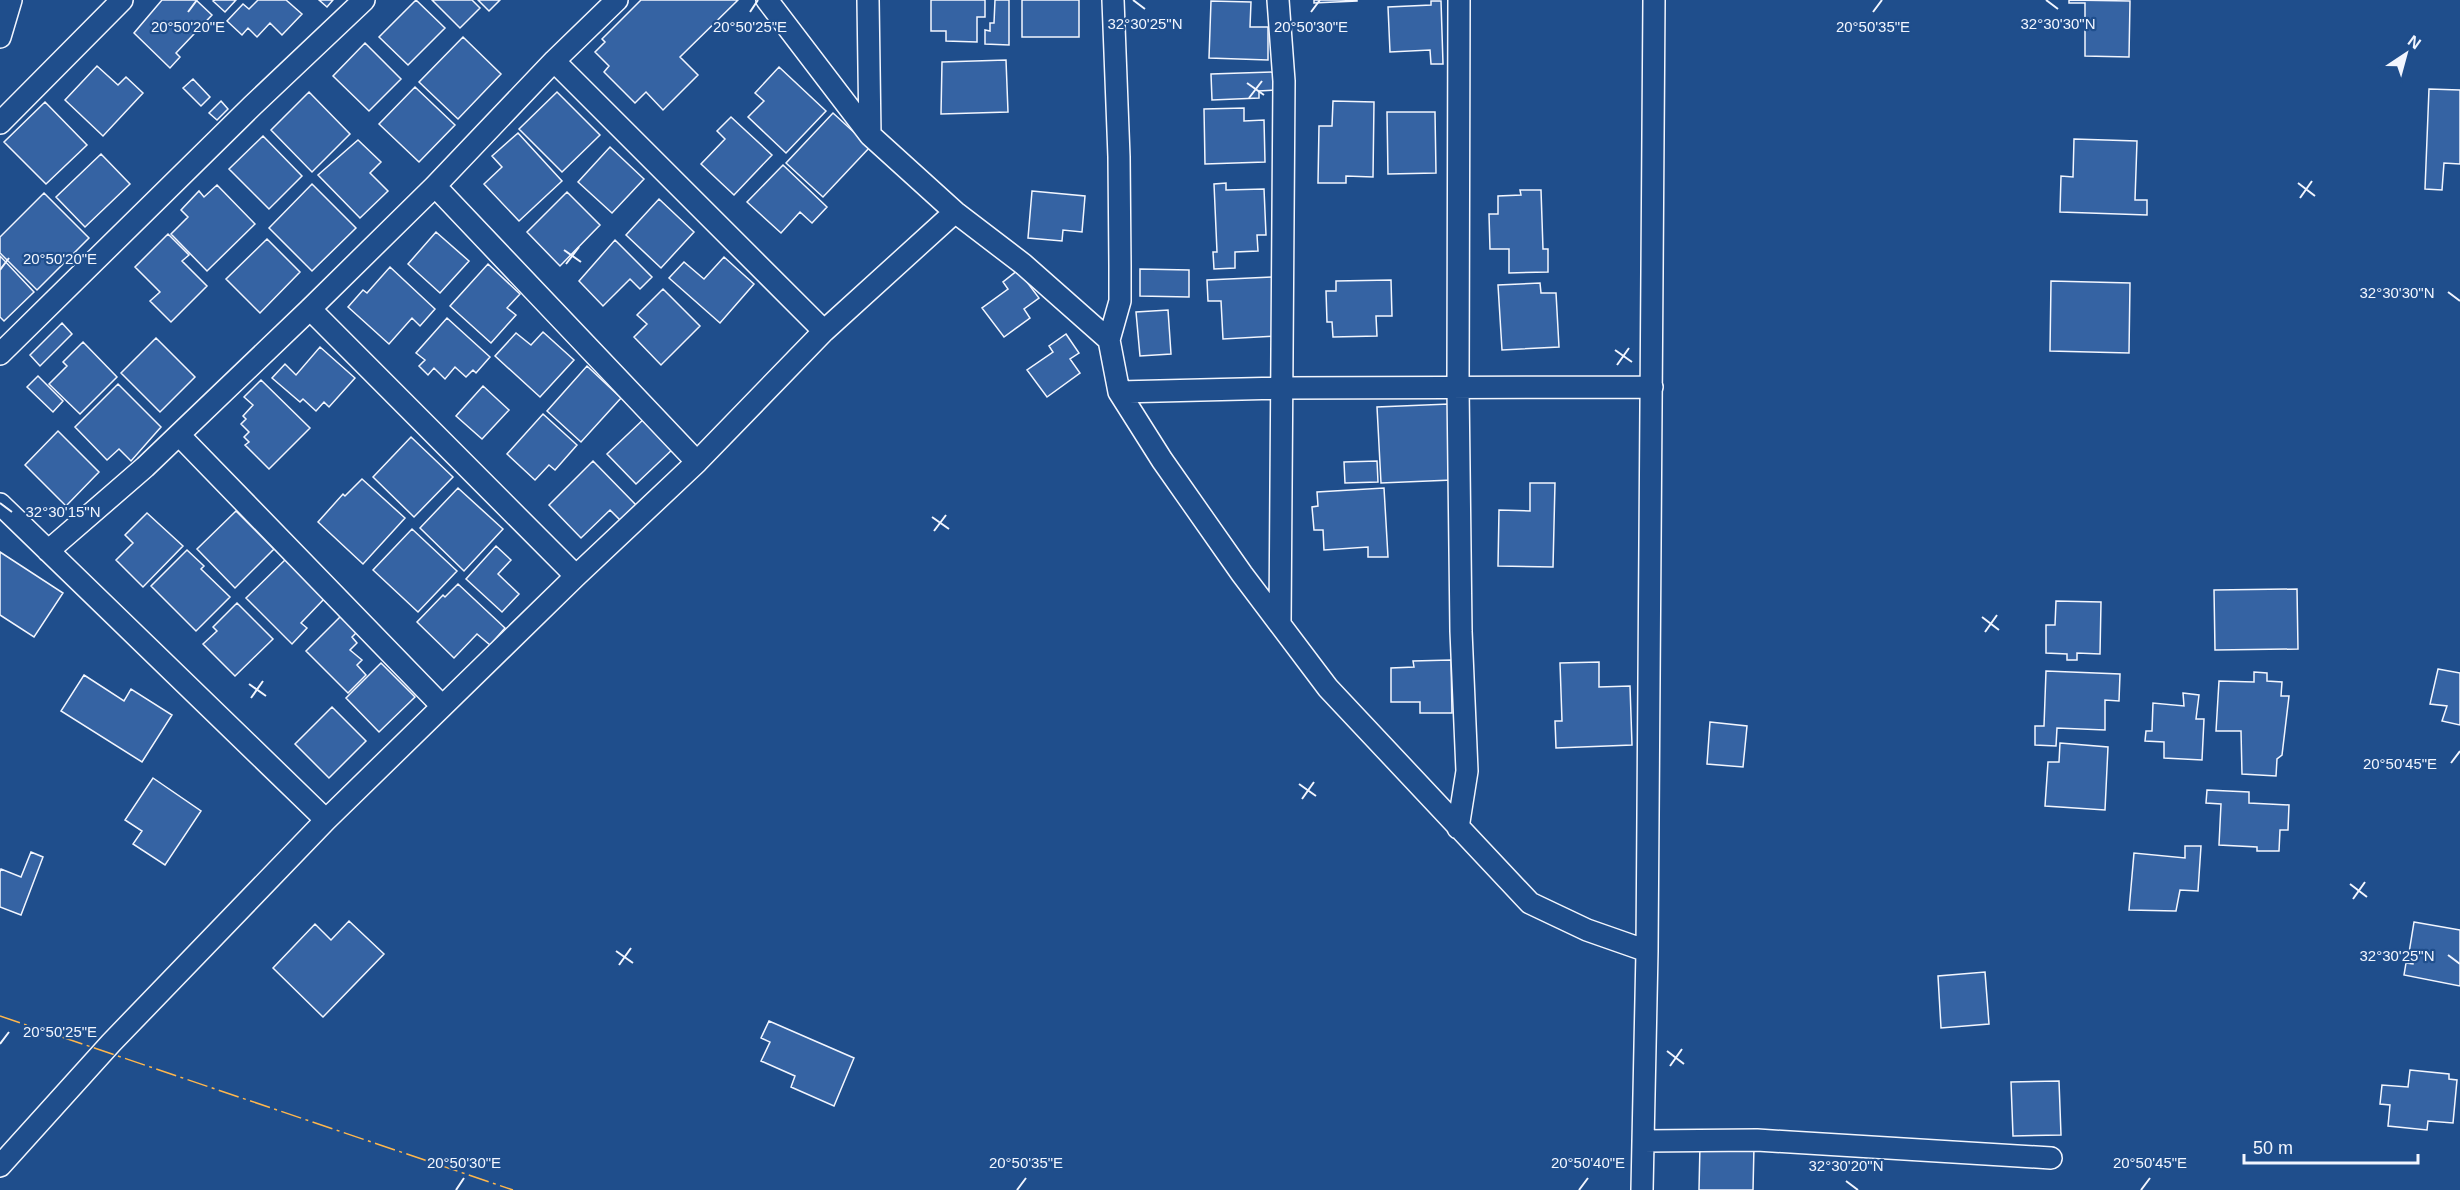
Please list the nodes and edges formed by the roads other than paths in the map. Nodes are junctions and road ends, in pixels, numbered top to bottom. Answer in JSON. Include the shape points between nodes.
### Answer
{"nodes":[{"id":1,"x":11,"y":0,"type":"edge"},
{"id":2,"x":122,"y":0,"type":"edge"},
{"id":3,"x":364,"y":0,"type":"edge"},
{"id":4,"x":617,"y":0,"type":"edge"},
{"id":5,"x":766,"y":0,"type":"edge"},
{"id":6,"x":867,"y":0,"type":"edge"},
{"id":7,"x":1113,"y":0,"type":"edge"},
{"id":8,"x":1278,"y":0,"type":"edge"},
{"id":9,"x":1459,"y":0,"type":"edge"},
{"id":10,"x":1654,"y":0,"type":"edge"},
{"id":11,"x":0,"y":37,"type":"edge"},
{"id":12,"x":554,"y":61,"type":"junction"},
{"id":13,"x":0,"y":123,"type":"edge"},
{"id":14,"x":870,"y":135,"type":"junction"},
{"id":15,"x":435,"y":186,"type":"junction"},
{"id":16,"x":955,"y":212,"type":"junction"},
{"id":17,"x":310,"y":309,"type":"junction"},
{"id":18,"x":824,"y":331,"type":"junction"},
{"id":19,"x":1109,"y":340,"type":"junction"},
{"id":20,"x":0,"y":354,"type":"edge"},
{"id":21,"x":1458,"y":387,"type":"junction"},
{"id":22,"x":1652,"y":387,"type":"junction"},
{"id":23,"x":1282,"y":388,"type":"junction"},
{"id":24,"x":1119,"y":392,"type":"junction"},
{"id":25,"x":179,"y":435,"type":"junction"},
{"id":26,"x":697,"y":462,"type":"junction"},
{"id":27,"x":0,"y":504,"type":"edge"},
{"id":28,"x":48,"y":551,"type":"junction"},
{"id":29,"x":576,"y":576,"type":"junction"},
{"id":30,"x":1280,"y":624,"type":"junction"},
{"id":31,"x":442,"y":706,"type":"junction"},
{"id":32,"x":326,"y":820,"type":"junction"},
{"id":33,"x":1458,"y":828,"type":"junction"},
{"id":34,"x":1647,"y":951,"type":"junction"},
{"id":35,"x":1643,"y":1141,"type":"junction"},
{"id":36,"x":2051,"y":1158,"type":"dead end"},
{"id":37,"x":0,"y":1166,"type":"edge"},
{"id":38,"x":1642,"y":1190,"type":"edge"}],
"edges":[{"from":1,"to":11,"type":"street"},
{"from":2,"to":13,"type":"street"},
{"from":3,"to":20,"type":"street"},
{"from":4,"to":12,"type":"street"},
{"from":5,"to":14,"type":"street"},
{"from":6,"to":14,"type":"street"},
{"from":7,"to":19,"type":"street","via":[[1120,301]]},
{"from":8,"to":23,"type":"street","via":[[1284,81]]},
{"from":9,"to":21,"type":"street"},
{"from":10,"to":22,"type":"street"},
{"from":12,"to":15,"type":"street"},
{"from":12,"to":18,"type":"street"},
{"from":14,"to":16,"type":"street"},
{"from":15,"to":17,"type":"street"},
{"from":15,"to":26,"type":"street"},
{"from":16,"to":18,"type":"street"},
{"from":16,"to":19,"type":"street","via":[[1023,264]]},
{"from":17,"to":25,"type":"street"},
{"from":17,"to":29,"type":"street"},
{"from":18,"to":26,"type":"street"},
{"from":19,"to":24,"type":"street"},
{"from":21,"to":22,"type":"street"},
{"from":21,"to":23,"type":"street"},
{"from":21,"to":33,"type":"street","via":[[1467,771]]},
{"from":22,"to":34,"type":"street"},
{"from":23,"to":24,"type":"street"},
{"from":23,"to":30,"type":"street"},
{"from":24,"to":30,"type":"street","via":[[1162,460]]},
{"from":25,"to":28,"type":"street"},
{"from":25,"to":31,"type":"street"},
{"from":26,"to":29,"type":"street"},
{"from":27,"to":28,"type":"street"},
{"from":28,"to":32,"type":"street"},
{"from":29,"to":31,"type":"street"},
{"from":30,"to":33,"type":"street","via":[[1328,688]]},
{"from":31,"to":32,"type":"street"},
{"from":32,"to":37,"type":"street","via":[[111,1043]]},
{"from":33,"to":34,"type":"street","via":[[1530,903],[1587,930]]},
{"from":34,"to":35,"type":"street"},
{"from":35,"to":36,"type":"street","via":[[1757,1140]]},
{"from":35,"to":38,"type":"street"}]}
